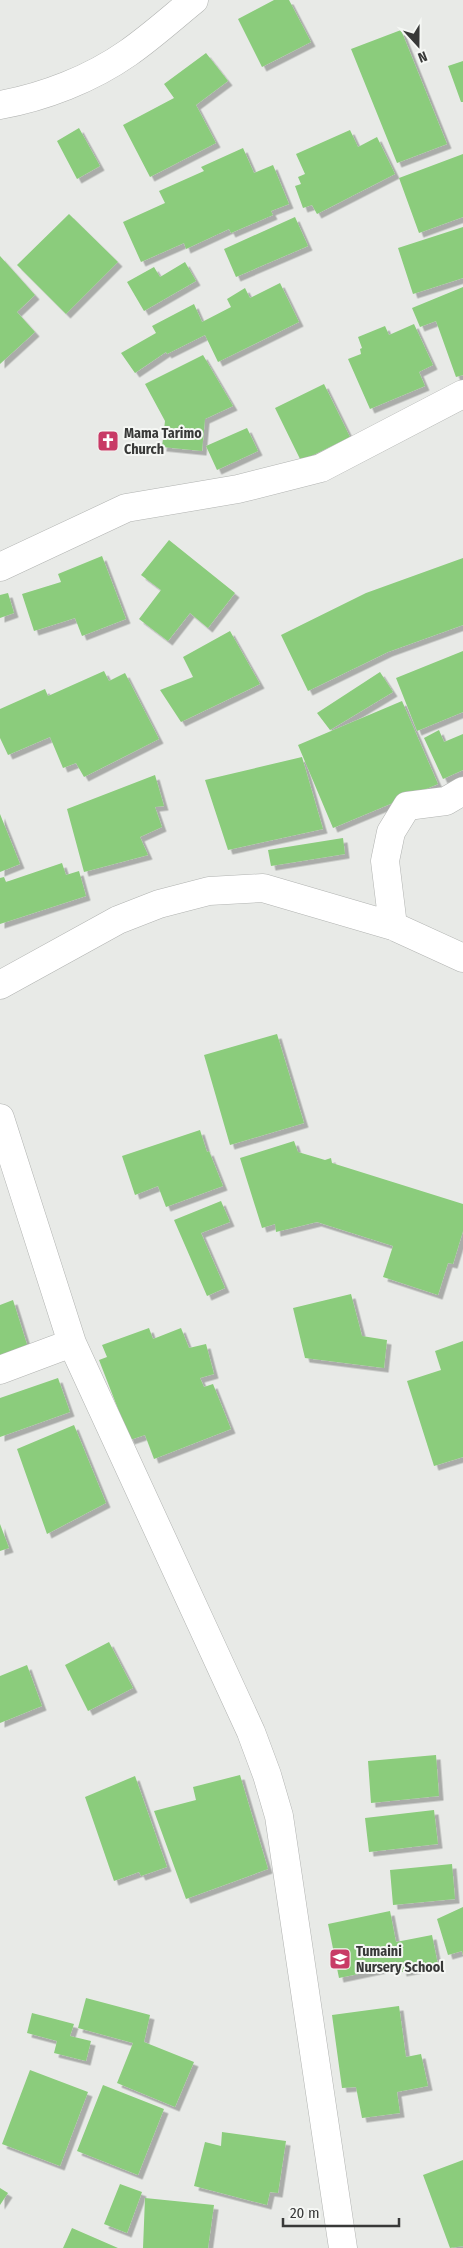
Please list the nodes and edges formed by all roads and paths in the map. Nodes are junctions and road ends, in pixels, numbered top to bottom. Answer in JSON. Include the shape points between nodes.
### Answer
{"nodes":[{"id":1,"x":194,"y":0,"type":"edge"},
{"id":2,"x":0,"y":105,"type":"edge"},
{"id":3,"x":463,"y":394,"type":"edge"},
{"id":4,"x":0,"y":567,"type":"edge"},
{"id":5,"x":463,"y":791,"type":"edge"},
{"id":6,"x":393,"y":926,"type":"junction"},
{"id":7,"x":463,"y":958,"type":"edge"},
{"id":8,"x":0,"y":985,"type":"edge"},
{"id":9,"x":0,"y":1118,"type":"edge"},
{"id":10,"x":72,"y":1344,"type":"junction"},
{"id":11,"x":0,"y":1370,"type":"edge"},
{"id":12,"x":343,"y":2248,"type":"edge"}],
"edges":[{"from":1,"to":2,"type":"street","via":[[127,54],[85,78],[25,100]]},
{"from":3,"to":4,"type":"street","via":[[321,468],[238,489],[126,508]]},
{"from":5,"to":6,"type":"street","via":[[446,801],[407,806],[391,832],[385,861]]},
{"from":6,"to":7,"type":"street"},
{"from":6,"to":8,"type":"street","via":[[263,888],[209,890],[118,920]]},
{"from":9,"to":10,"type":"street"},
{"from":10,"to":11,"type":"street"},
{"from":10,"to":12,"type":"street","via":[[267,1775],[279,1816]]}]}
